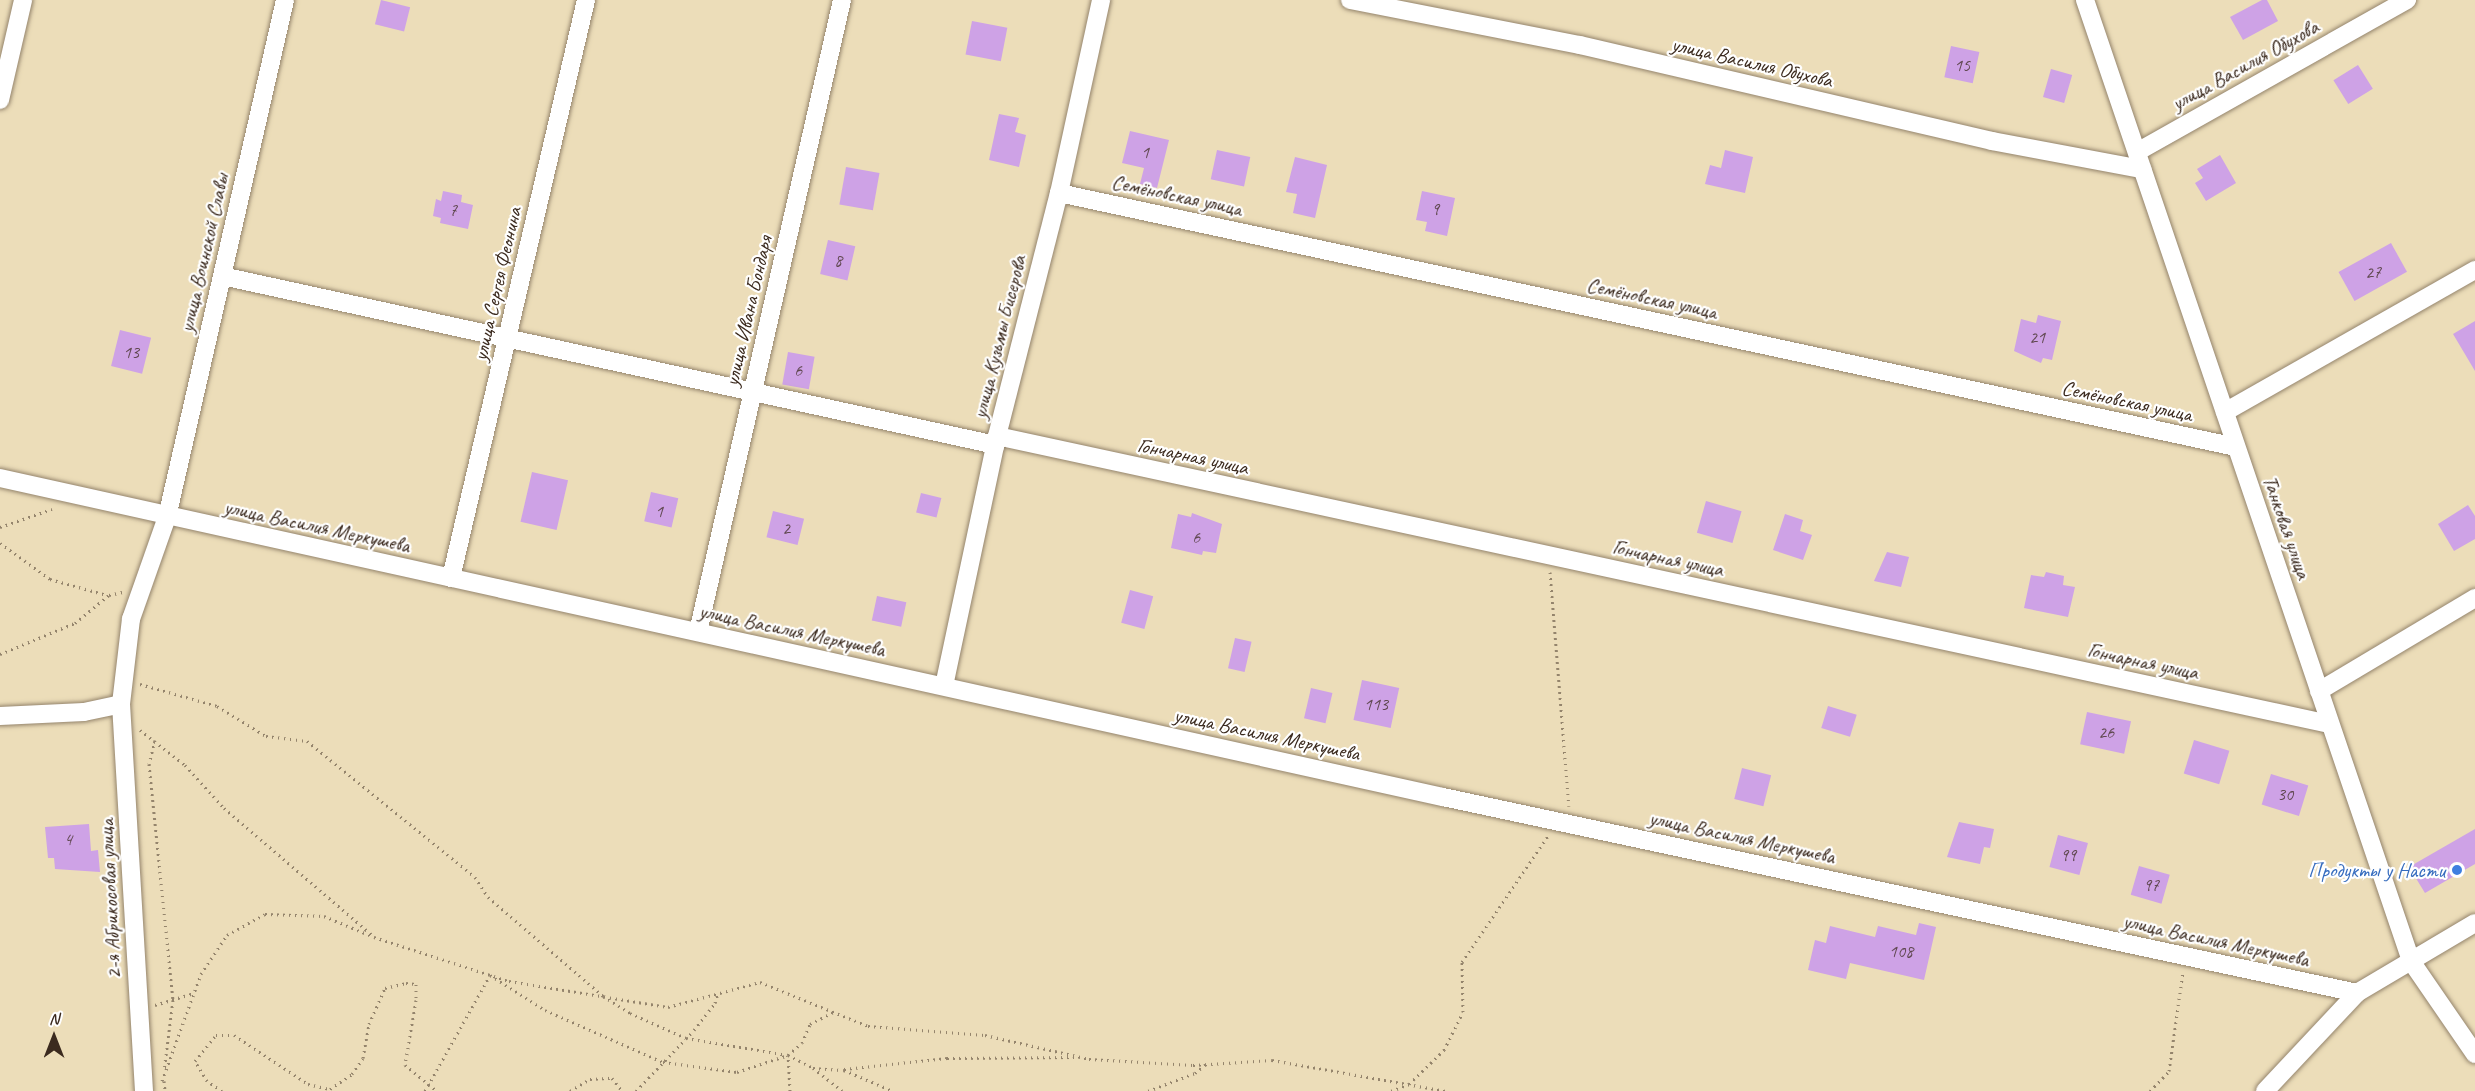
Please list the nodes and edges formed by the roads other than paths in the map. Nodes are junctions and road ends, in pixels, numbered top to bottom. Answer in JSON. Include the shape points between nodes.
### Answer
{"nodes":[{"id":1,"x":23,"y":0,"type":"edge"},
{"id":2,"x":285,"y":0,"type":"edge"},
{"id":3,"x":586,"y":0,"type":"edge"},
{"id":4,"x":842,"y":0,"type":"edge"},
{"id":5,"x":1101,"y":0,"type":"edge"},
{"id":6,"x":1350,"y":0,"type":"edge"},
{"id":7,"x":2085,"y":0,"type":"edge"},
{"id":8,"x":2407,"y":0,"type":"edge"},
{"id":9,"x":0,"y":100,"type":"edge"},
{"id":10,"x":2140,"y":160,"type":"junction"},
{"id":11,"x":1059,"y":193,"type":"junction"},
{"id":12,"x":2475,"y":270,"type":"edge"},
{"id":13,"x":222,"y":276,"type":"junction"},
{"id":14,"x":507,"y":339,"type":"junction"},
{"id":15,"x":752,"y":393,"type":"junction"},
{"id":16,"x":2225,"y":412,"type":"junction"},
{"id":17,"x":996,"y":441,"type":"junction"},
{"id":18,"x":2236,"y":447,"type":"junction"},
{"id":19,"x":0,"y":478,"type":"edge"},
{"id":20,"x":167,"y":517,"type":"junction"},
{"id":21,"x":451,"y":578,"type":"junction"},
{"id":22,"x":142,"y":587,"type":"joint"},
{"id":23,"x":2475,"y":598,"type":"edge"},
{"id":24,"x":698,"y":632,"type":"junction"},
{"id":25,"x":944,"y":686,"type":"junction"},
{"id":26,"x":2319,"y":691,"type":"junction"},
{"id":27,"x":121,"y":713,"type":"junction"},
{"id":28,"x":0,"y":716,"type":"edge"},
{"id":29,"x":2329,"y":724,"type":"junction"},
{"id":30,"x":2475,"y":922,"type":"edge"},
{"id":31,"x":2411,"y":961,"type":"junction"},
{"id":32,"x":2357,"y":993,"type":"junction"},
{"id":33,"x":2475,"y":1054,"type":"edge"},
{"id":34,"x":144,"y":1091,"type":"edge"},
{"id":35,"x":2265,"y":1091,"type":"edge"}],
"edges":[{"from":1,"to":9,"type":"street"},
{"from":2,"to":13,"type":"street","name":"улица Воинской Славы"},
{"from":3,"to":14,"type":"street","name":"улица Сергея Феонина"},
{"from":4,"to":15,"type":"street","name":"улица Ивана Бондаря"},
{"from":5,"to":11,"type":"street","name":"улица Кузьмы Бисерова"},
{"from":6,"to":10,"type":"street","name":"улица Василия Обухова","via":[[1580,45],[1992,141]]},
{"from":7,"to":10,"type":"street","name":"Танковая улица"},
{"from":8,"to":10,"type":"street","name":"улица Василия Обухова"},
{"from":10,"to":16,"type":"street","name":"Танковая улица"},
{"from":11,"to":17,"type":"street","name":"улица Кузьмы Бисерова"},
{"from":11,"to":18,"type":"street","name":"Семёновская улица"},
{"from":12,"to":16,"type":"street","name":"Семёновская улица"},
{"from":13,"to":14,"type":"street","name":"Гончарная улица"},
{"from":13,"to":20,"type":"street","name":"улица Воинской Славы"},
{"from":14,"to":15,"type":"street","name":"Гончарная улица"},
{"from":14,"to":21,"type":"street","name":"улица Сергея Феонина"},
{"from":15,"to":17,"type":"street","name":"Гончарная улица"},
{"from":15,"to":24,"type":"street","name":"улица Ивана Бондаря"},
{"from":16,"to":18,"type":"street","name":"Танковая улица"},
{"from":17,"to":25,"type":"street","name":"улица Кузьмы Бисерова"},
{"from":17,"to":29,"type":"street","name":"Гончарная улица"},
{"from":18,"to":26,"type":"street","name":"Танковая улица"},
{"from":19,"to":20,"type":"street","name":"улица Василия Меркушева"},
{"from":20,"to":21,"type":"street","name":"улица Василия Меркушева"},
{"from":20,"to":22,"type":"street","name":"улица Воинской Славы"},
{"from":21,"to":24,"type":"street","name":"улица Василия Меркушева"},
{"from":22,"to":27,"type":"street","name":"2-я Абрикосовая улица","via":[[131,619]]},
{"from":23,"to":26,"type":"street"},
{"from":24,"to":25,"type":"street","name":"улица Василия Меркушева"},
{"from":25,"to":32,"type":"street","name":"улица Василия Меркушева"},
{"from":26,"to":29,"type":"street","name":"Танковая улица"},
{"from":27,"to":28,"type":"street"},
{"from":27,"to":34,"type":"street","name":"2-я Абрикосовая улица"},
{"from":29,"to":31,"type":"street","name":"Танковая улица"},
{"from":30,"to":31,"type":"street"},
{"from":31,"to":32,"type":"street"},
{"from":31,"to":33,"type":"street","name":"Танковая улица"},
{"from":32,"to":35,"type":"street"}]}
